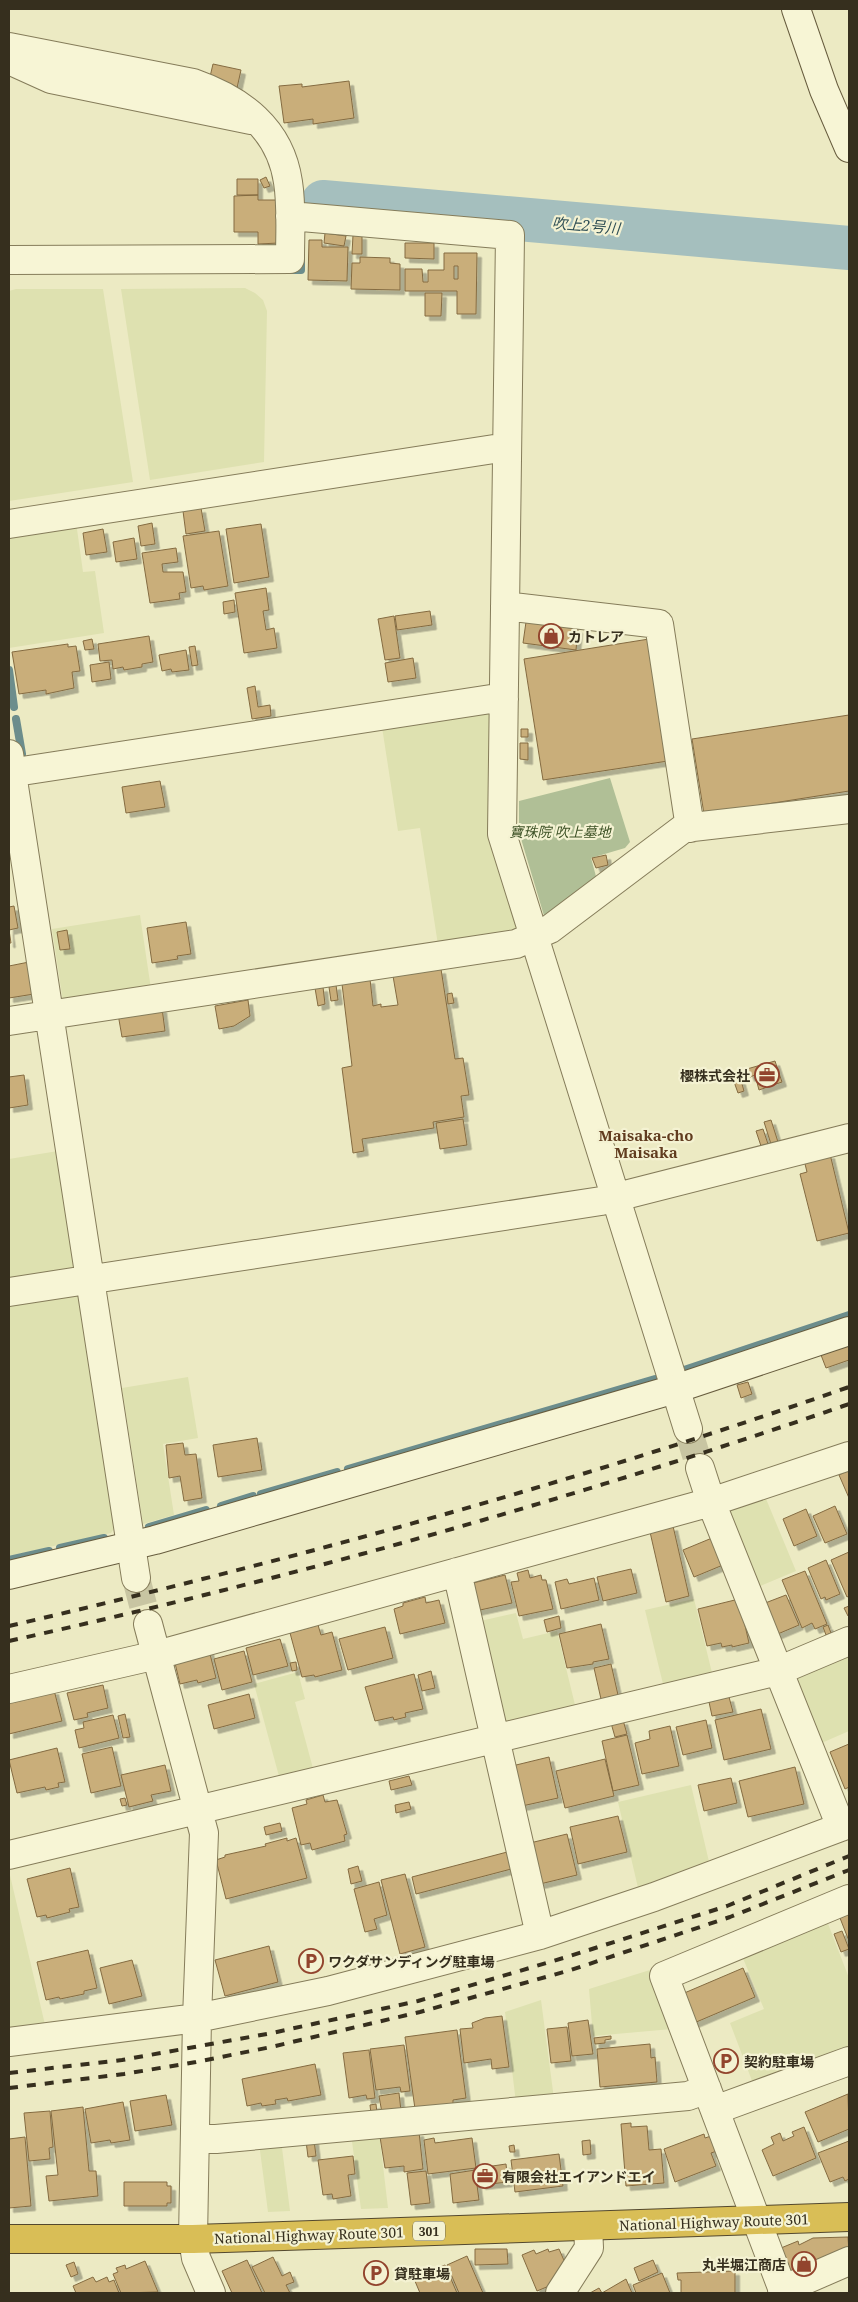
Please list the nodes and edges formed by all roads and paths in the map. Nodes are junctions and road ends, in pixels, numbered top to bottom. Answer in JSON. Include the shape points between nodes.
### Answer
{"nodes":[{"id":1,"x":796,"y":9,"type":"edge"},
{"id":2,"x":9,"y":47,"type":"edge"},
{"id":3,"x":9,"y":60,"type":"edge"},
{"id":4,"x":259,"y":122,"type":"junction"},
{"id":5,"x":849,"y":148,"type":"edge"},
{"id":6,"x":290,"y":216,"type":"junction"},
{"id":7,"x":9,"y":260,"type":"edge"},
{"id":8,"x":507,"y":449,"type":"junction"},
{"id":9,"x":9,"y":524,"type":"edge"},
{"id":10,"x":505,"y":606,"type":"junction"},
{"id":11,"x":504,"y":699,"type":"junction"},
{"id":12,"x":10,"y":766,"type":"edge"},
{"id":13,"x":849,"y":809,"type":"edge"},
{"id":14,"x":690,"y":828,"type":"junction"},
{"id":15,"x":533,"y":936,"type":"junction"},
{"id":16,"x":49,"y":1015,"type":"junction"},
{"id":17,"x":9,"y":1022,"type":"edge"},
{"id":18,"x":849,"y":1138,"type":"edge"},
{"id":19,"x":615,"y":1197,"type":"junction"},
{"id":20,"x":89,"y":1279,"type":"junction"},
{"id":21,"x":9,"y":1292,"type":"edge"},
{"id":22,"x":849,"y":1330,"type":"edge"},
{"id":23,"x":675,"y":1389,"type":"junction"},
{"id":24,"x":688,"y":1429,"type":"tunnel mouth"},
{"id":25,"x":849,"y":1456,"type":"edge"},
{"id":26,"x":700,"y":1468,"type":"tunnel mouth"},
{"id":27,"x":711,"y":1502,"type":"junction"},
{"id":28,"x":130,"y":1547,"type":"junction"},
{"id":29,"x":457,"y":1572,"type":"junction"},
{"id":30,"x":9,"y":1575,"type":"edge"},
{"id":31,"x":136,"y":1578,"type":"tunnel mouth"},
{"id":32,"x":148,"y":1624,"type":"tunnel mouth"},
{"id":33,"x":849,"y":1641,"type":"edge"},
{"id":34,"x":157,"y":1655,"type":"junction"},
{"id":35,"x":778,"y":1671,"type":"junction"},
{"id":36,"x":9,"y":1689,"type":"edge"},
{"id":37,"x":495,"y":1738,"type":"junction"},
{"id":38,"x":198,"y":1811,"type":"junction"},
{"id":39,"x":845,"y":1825,"type":"edge"},
{"id":40,"x":9,"y":1855,"type":"edge"},
{"id":41,"x":849,"y":1899,"type":"edge"},
{"id":42,"x":540,"y":1935,"type":"junction"},
{"id":43,"x":197,"y":2018,"type":"junction"},
{"id":44,"x":9,"y":2042,"type":"edge"},
{"id":45,"x":849,"y":2061,"type":"edge"},
{"id":46,"x":711,"y":2100,"type":"junction"},
{"id":47,"x":195,"y":2139,"type":"junction"},
{"id":48,"x":849,"y":2217,"type":"edge"},
{"id":49,"x":756,"y":2220,"type":"junction"},
{"id":50,"x":588,"y":2226,"type":"junction"},
{"id":51,"x":9,"y":2238,"type":"edge"},
{"id":52,"x":193,"y":2239,"type":"junction"},
{"id":53,"x":849,"y":2261,"type":"edge"},
{"id":54,"x":783,"y":2292,"type":"edge"},
{"id":55,"x":212,"y":2293,"type":"edge"},
{"id":56,"x":560,"y":2293,"type":"edge"}],
"edges":[{"from":1,"to":5,"type":"street","via":[[824,90]]},
{"from":2,"to":4,"type":"street","via":[[193,83],[237,102]]},
{"from":3,"to":4,"type":"street","via":[[51,79]]},
{"from":4,"to":6,"type":"street","via":[[282,158],[288,182]]},
{"from":6,"to":7,"type":"street","via":[[290,259]]},
{"from":6,"to":8,"type":"street","via":[[510,235]]},
{"from":8,"to":9,"type":"street"},
{"from":8,"to":10,"type":"street"},
{"from":10,"to":11,"type":"street"},
{"from":10,"to":14,"type":"street","via":[[659,624]]},
{"from":11,"to":12,"type":"street"},
{"from":11,"to":15,"type":"street","via":[[502,834]]},
{"from":12,"to":16,"type":"street"},
{"from":13,"to":14,"type":"street"},
{"from":14,"to":15,"type":"street","via":[[684,828],[550,929]]},
{"from":15,"to":16,"type":"street","via":[[516,944]]},
{"from":15,"to":19,"type":"street"},
{"from":16,"to":17,"type":"street"},
{"from":16,"to":20,"type":"street"},
{"from":18,"to":19,"type":"street"},
{"from":19,"to":20,"type":"street"},
{"from":19,"to":23,"type":"street"},
{"from":20,"to":21,"type":"street"},
{"from":20,"to":28,"type":"street"},
{"from":22,"to":23,"type":"street"},
{"from":23,"to":24,"type":"street"},
{"from":23,"to":28,"type":"street"},
{"from":25,"to":27,"type":"street"},
{"from":26,"to":27,"type":"street"},
{"from":27,"to":29,"type":"street"},
{"from":27,"to":35,"type":"street"},
{"from":28,"to":30,"type":"street"},
{"from":28,"to":31,"type":"street"},
{"from":29,"to":34,"type":"street"},
{"from":29,"to":37,"type":"street"},
{"from":32,"to":34,"type":"street"},
{"from":33,"to":35,"type":"street"},
{"from":34,"to":36,"type":"street"},
{"from":34,"to":38,"type":"street"},
{"from":35,"to":37,"type":"street"},
{"from":35,"to":39,"type":"street"},
{"from":37,"to":38,"type":"street"},
{"from":37,"to":42,"type":"street"},
{"from":38,"to":40,"type":"street"},
{"from":38,"to":43,"type":"street","via":[[204,1833]]},
{"from":39,"to":42,"type":"street","via":[[654,1897]]},
{"from":41,"to":46,"type":"street","via":[[664,1976]]},
{"from":42,"to":43,"type":"street","via":[[328,1992]]},
{"from":43,"to":44,"type":"street"},
{"from":43,"to":47,"type":"street"},
{"from":45,"to":46,"type":"street"},
{"from":46,"to":47,"type":"street","via":[[688,2096]]},
{"from":46,"to":49,"type":"street"},
{"from":47,"to":52,"type":"street"},
{"from":48,"to":49,"type":"highway","name":"National Highway Route 301","number":"301"},
{"from":49,"to":50,"type":"highway","name":"National Highway Route 301","number":"301"},
{"from":49,"to":54,"type":"street"},
{"from":50,"to":52,"type":"highway","name":"National Highway Route 301","number":"301"},
{"from":50,"to":56,"type":"street","via":[[589,2248]]},
{"from":51,"to":52,"type":"highway","name":"National Highway Route 301","number":"301"},
{"from":52,"to":55,"type":"street","via":[[196,2258]]},
{"from":53,"to":54,"type":"street"}]}
